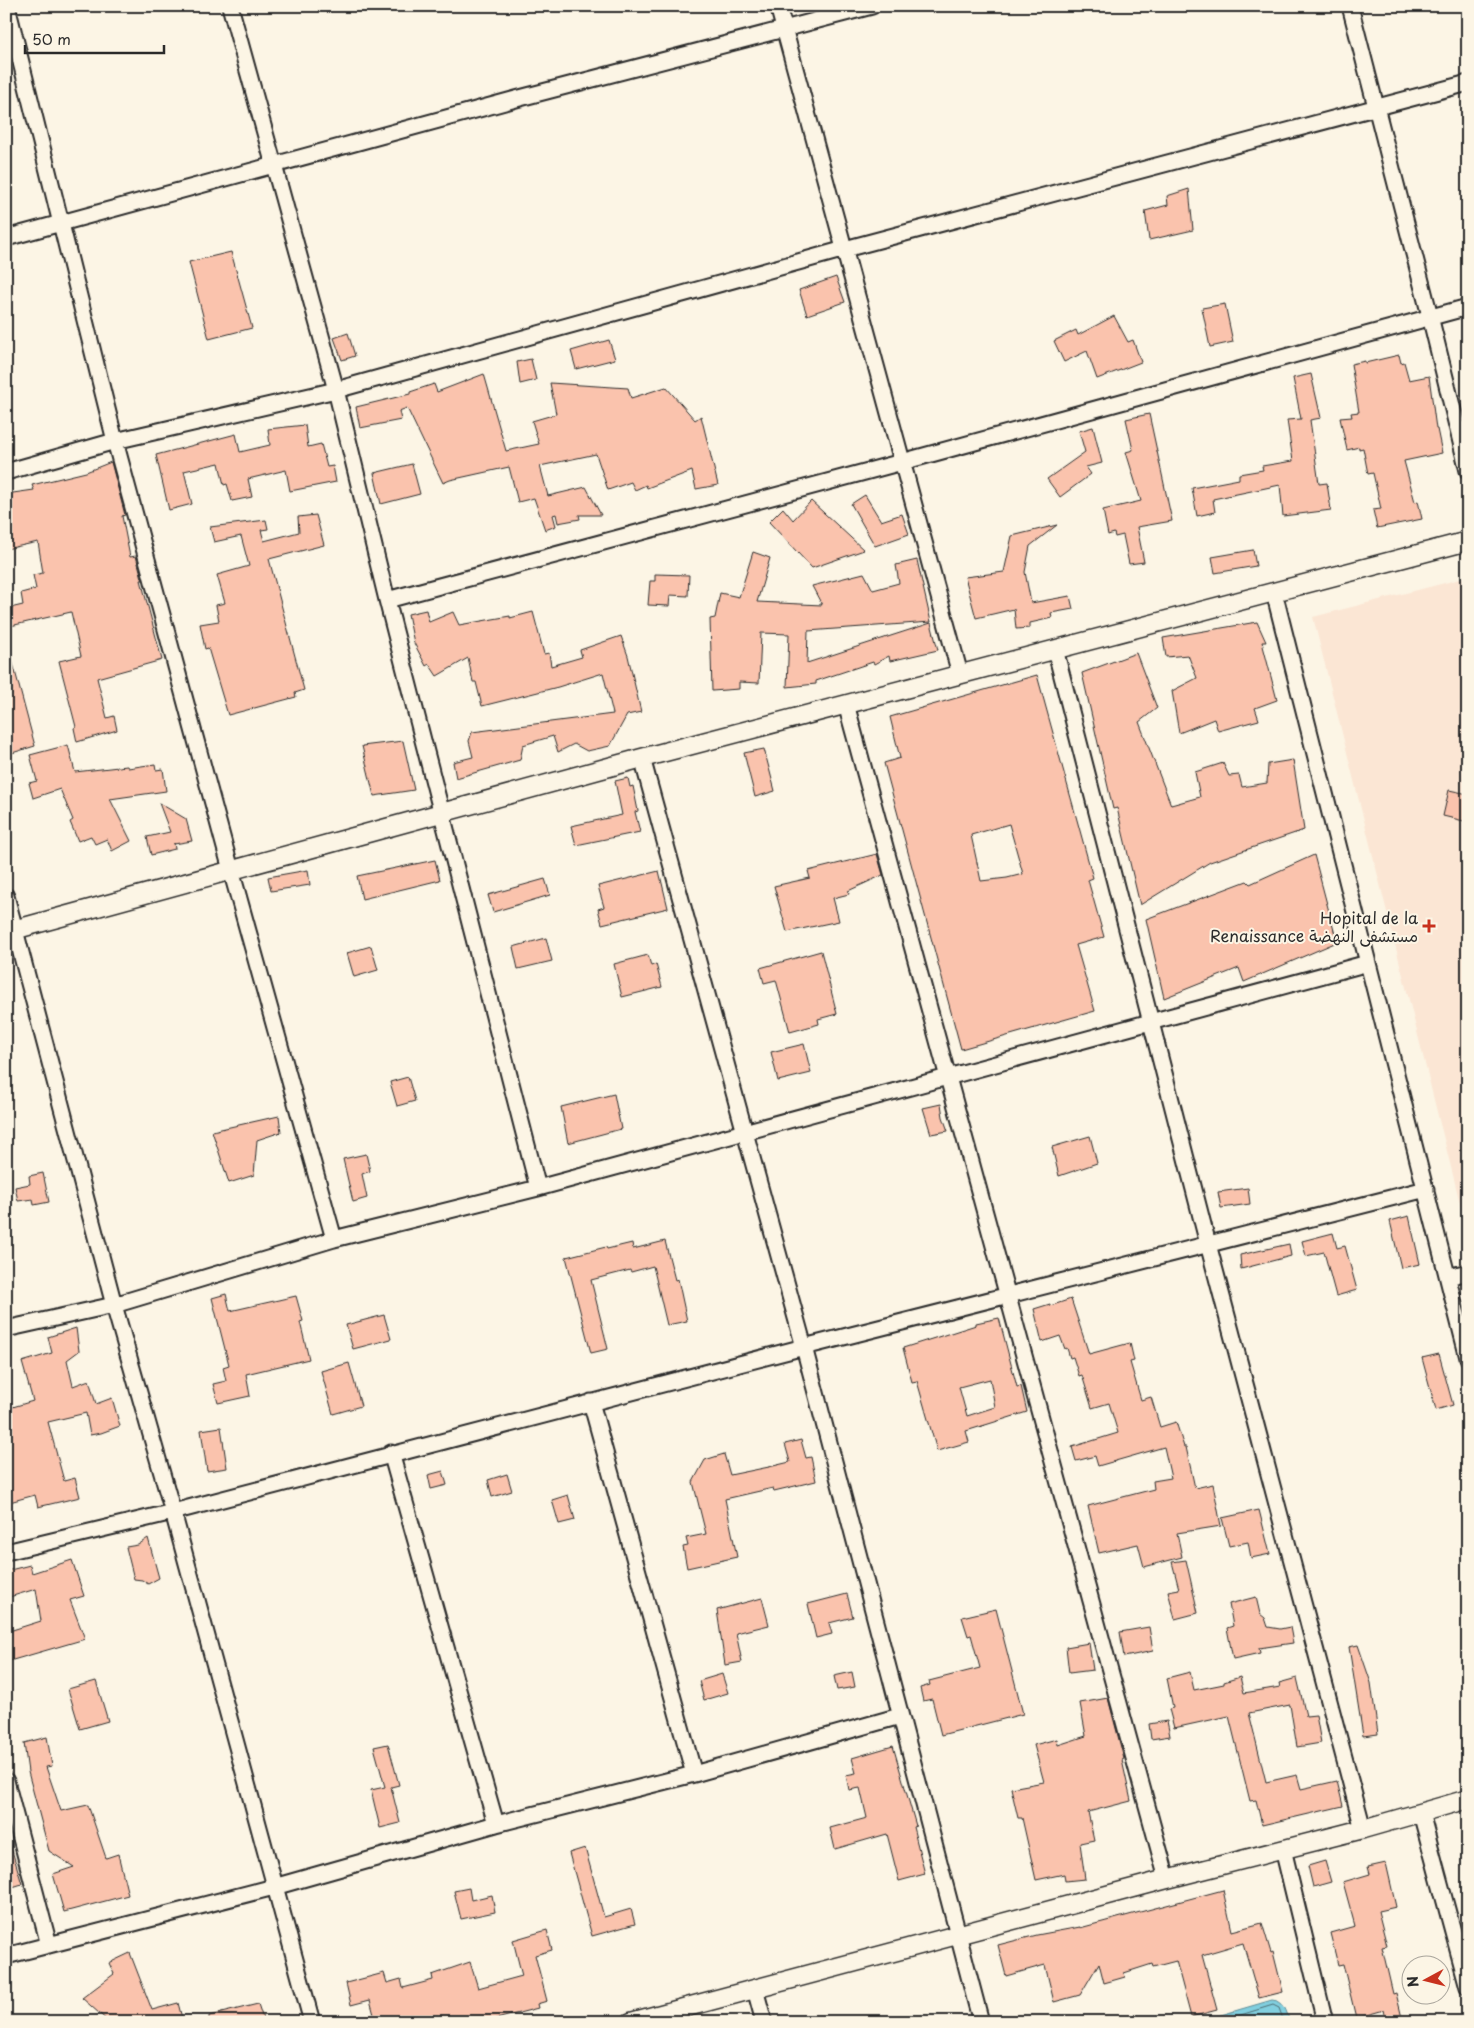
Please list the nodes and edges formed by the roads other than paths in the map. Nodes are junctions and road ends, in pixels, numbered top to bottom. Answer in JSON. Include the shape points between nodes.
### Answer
{"nodes":[{"id":1,"x":7,"y":6,"type":"edge"},
{"id":2,"x":230,"y":6,"type":"edge"},
{"id":3,"x":778,"y":6,"type":"edge"},
{"id":4,"x":872,"y":6,"type":"edge"},
{"id":5,"x":1350,"y":6,"type":"edge"},
{"id":6,"x":785,"y":30,"type":"junction"},
{"id":7,"x":1468,"y":83,"type":"edge"},
{"id":8,"x":1377,"y":107,"type":"junction"},
{"id":9,"x":273,"y":164,"type":"junction"},
{"id":10,"x":62,"y":223,"type":"junction"},
{"id":11,"x":6,"y":238,"type":"edge"},
{"id":12,"x":845,"y":250,"type":"junction"},
{"id":13,"x":1468,"y":307,"type":"edge"},
{"id":14,"x":1430,"y":316,"type":"junction"},
{"id":15,"x":336,"y":390,"type":"junction"},
{"id":16,"x":115,"y":441,"type":"junction"},
{"id":17,"x":902,"y":462,"type":"junction"},
{"id":18,"x":1468,"y":471,"type":"edge"},
{"id":19,"x":6,"y":472,"type":"edge"},
{"id":20,"x":1468,"y":541,"type":"edge"},
{"id":21,"x":1274,"y":592,"type":"junction"},
{"id":22,"x":387,"y":600,"type":"junction"},
{"id":23,"x":1055,"y":649,"type":"junction"},
{"id":24,"x":960,"y":674,"type":"junction"},
{"id":25,"x":846,"y":704,"type":"junction"},
{"id":26,"x":642,"y":758,"type":"junction"},
{"id":27,"x":443,"y":811,"type":"junction"},
{"id":28,"x":231,"y":870,"type":"junction"},
{"id":29,"x":6,"y":896,"type":"edge"},
{"id":30,"x":11,"y":931,"type":"edge"},
{"id":31,"x":1368,"y":963,"type":"junction"},
{"id":32,"x":1150,"y":1022,"type":"junction"},
{"id":33,"x":947,"y":1076,"type":"junction"},
{"id":34,"x":745,"y":1131,"type":"junction"},
{"id":35,"x":538,"y":1188,"type":"junction"},
{"id":36,"x":1426,"y":1189,"type":"junction"},
{"id":37,"x":334,"y":1239,"type":"junction"},
{"id":38,"x":1208,"y":1244,"type":"junction"},
{"id":39,"x":1468,"y":1272,"type":"edge"},
{"id":40,"x":1448,"y":1277,"type":"junction"},
{"id":41,"x":1006,"y":1296,"type":"junction"},
{"id":42,"x":114,"y":1305,"type":"junction"},
{"id":43,"x":6,"y":1329,"type":"edge"},
{"id":44,"x":804,"y":1347,"type":"junction"},
{"id":45,"x":1468,"y":1358,"type":"edge"},
{"id":46,"x":591,"y":1402,"type":"junction"},
{"id":47,"x":391,"y":1453,"type":"junction"},
{"id":48,"x":173,"y":1512,"type":"junction"},
{"id":49,"x":6,"y":1552,"type":"edge"},
{"id":50,"x":900,"y":1716,"type":"junction"},
{"id":51,"x":694,"y":1774,"type":"junction"},
{"id":52,"x":6,"y":1781,"type":"edge"},
{"id":53,"x":1468,"y":1800,"type":"edge"},
{"id":54,"x":1421,"y":1813,"type":"junction"},
{"id":55,"x":496,"y":1824,"type":"junction"},
{"id":56,"x":1363,"y":1829,"type":"junction"},
{"id":57,"x":1283,"y":1849,"type":"junction"},
{"id":58,"x":1167,"y":1879,"type":"junction"},
{"id":59,"x":274,"y":1887,"type":"junction"},
{"id":60,"x":958,"y":1936,"type":"junction"},
{"id":61,"x":49,"y":1945,"type":"junction"},
{"id":62,"x":6,"y":1956,"type":"edge"},
{"id":63,"x":1468,"y":1987,"type":"edge"},
{"id":64,"x":755,"y":1989,"type":"junction"},
{"id":65,"x":312,"y":2022,"type":"edge"},
{"id":66,"x":631,"y":2022,"type":"edge"},
{"id":67,"x":764,"y":2022,"type":"edge"},
{"id":68,"x":981,"y":2022,"type":"edge"},
{"id":69,"x":1325,"y":2022,"type":"edge"}],
"edges":[{"from":1,"to":10,"type":"street"},
{"from":2,"to":9,"type":"street"},
{"from":3,"to":6,"type":"street"},
{"from":4,"to":6,"type":"street"},
{"from":5,"to":8,"type":"street"},
{"from":6,"to":9,"type":"street"},
{"from":6,"to":12,"type":"street"},
{"from":7,"to":8,"type":"street"},
{"from":8,"to":12,"type":"street"},
{"from":8,"to":14,"type":"street"},
{"from":9,"to":10,"type":"street"},
{"from":9,"to":15,"type":"street"},
{"from":10,"to":11,"type":"street"},
{"from":10,"to":16,"type":"street"},
{"from":12,"to":15,"type":"street"},
{"from":12,"to":17,"type":"street"},
{"from":13,"to":14,"type":"street"},
{"from":14,"to":17,"type":"street"},
{"from":14,"to":18,"type":"street"},
{"from":15,"to":16,"type":"street"},
{"from":15,"to":22,"type":"street"},
{"from":16,"to":19,"type":"street"},
{"from":16,"to":28,"type":"street"},
{"from":17,"to":22,"type":"street"},
{"from":17,"to":24,"type":"street"},
{"from":20,"to":21,"type":"street"},
{"from":21,"to":23,"type":"street"},
{"from":21,"to":31,"type":"street"},
{"from":22,"to":27,"type":"street"},
{"from":23,"to":24,"type":"street"},
{"from":23,"to":32,"type":"street"},
{"from":24,"to":25,"type":"street"},
{"from":25,"to":26,"type":"street"},
{"from":25,"to":33,"type":"street"},
{"from":26,"to":27,"type":"street"},
{"from":26,"to":34,"type":"street"},
{"from":27,"to":28,"type":"street"},
{"from":27,"to":35,"type":"street"},
{"from":28,"to":30,"type":"street"},
{"from":28,"to":37,"type":"street"},
{"from":29,"to":30,"type":"street"},
{"from":30,"to":42,"type":"street"},
{"from":31,"to":32,"type":"street"},
{"from":31,"to":36,"type":"street"},
{"from":32,"to":33,"type":"street"},
{"from":32,"to":38,"type":"street"},
{"from":33,"to":34,"type":"street"},
{"from":33,"to":41,"type":"street"},
{"from":34,"to":35,"type":"street"},
{"from":34,"to":44,"type":"street"},
{"from":35,"to":37,"type":"street"},
{"from":36,"to":38,"type":"street"},
{"from":36,"to":40,"type":"street"},
{"from":37,"to":42,"type":"street"},
{"from":38,"to":41,"type":"street"},
{"from":38,"to":56,"type":"street"},
{"from":39,"to":40,"type":"street"},
{"from":40,"to":45,"type":"street"},
{"from":41,"to":44,"type":"street"},
{"from":41,"to":58,"type":"street"},
{"from":42,"to":43,"type":"street"},
{"from":42,"to":48,"type":"street"},
{"from":44,"to":46,"type":"street"},
{"from":44,"to":50,"type":"street"},
{"from":46,"to":47,"type":"street"},
{"from":46,"to":51,"type":"street"},
{"from":47,"to":48,"type":"street"},
{"from":47,"to":55,"type":"street"},
{"from":48,"to":49,"type":"street"},
{"from":48,"to":59,"type":"street"},
{"from":50,"to":51,"type":"street"},
{"from":50,"to":60,"type":"street"},
{"from":51,"to":55,"type":"street"},
{"from":52,"to":61,"type":"street"},
{"from":53,"to":54,"type":"street"},
{"from":54,"to":56,"type":"street"},
{"from":54,"to":63,"type":"street"},
{"from":55,"to":59,"type":"street"},
{"from":56,"to":57,"type":"street"},
{"from":57,"to":58,"type":"street"},
{"from":57,"to":69,"type":"street"},
{"from":58,"to":60,"type":"street"},
{"from":59,"to":61,"type":"street"},
{"from":59,"to":65,"type":"street"},
{"from":60,"to":64,"type":"street"},
{"from":60,"to":68,"type":"street"},
{"from":61,"to":62,"type":"street"},
{"from":64,"to":66,"type":"street"},
{"from":64,"to":67,"type":"street"}]}
